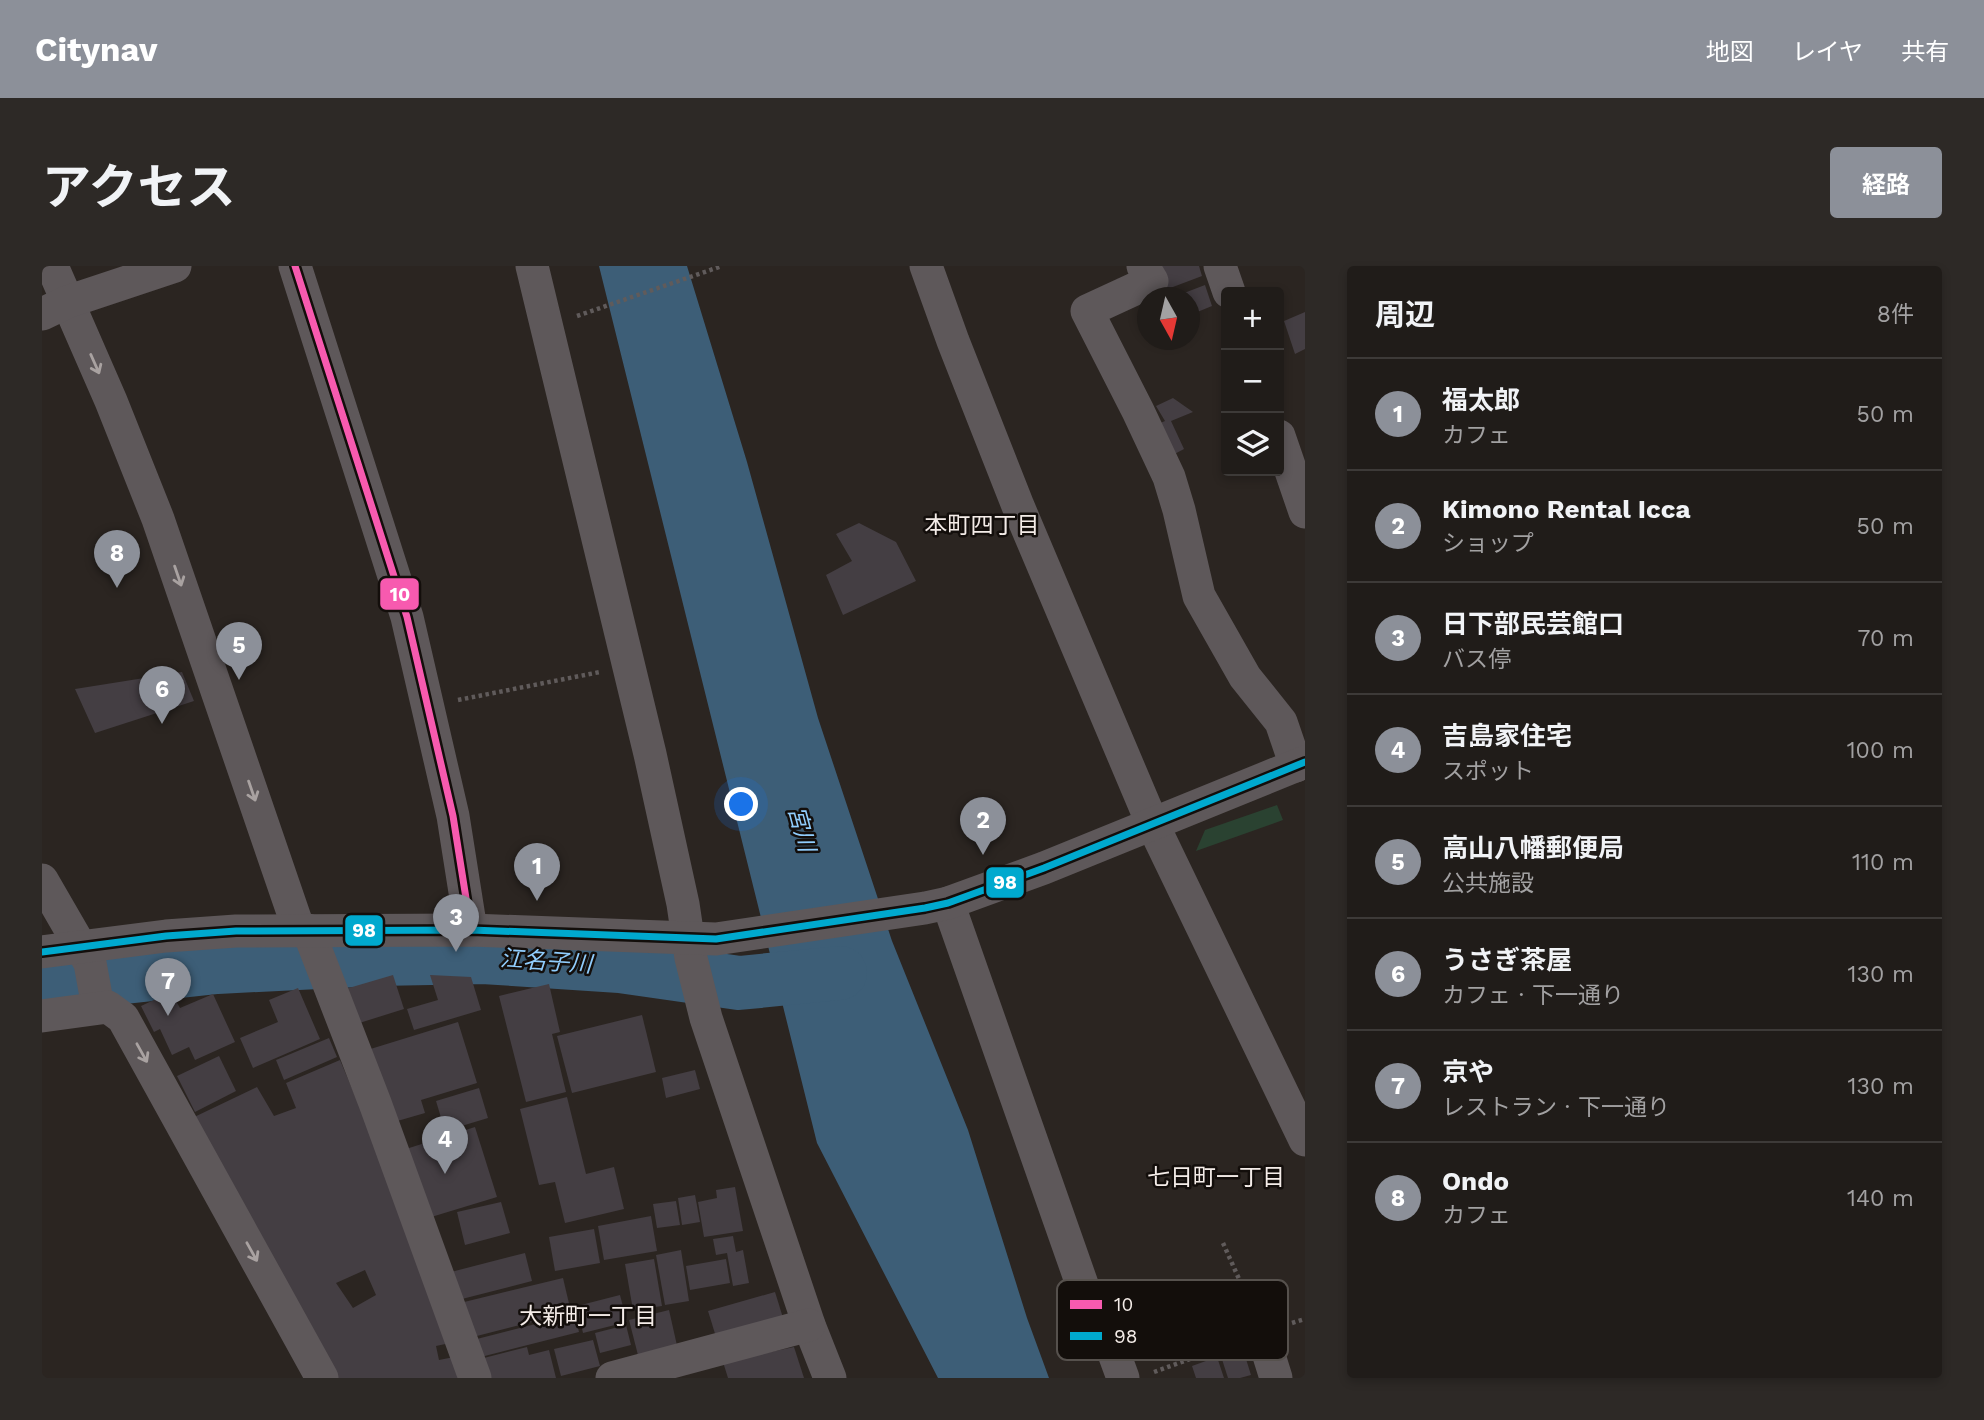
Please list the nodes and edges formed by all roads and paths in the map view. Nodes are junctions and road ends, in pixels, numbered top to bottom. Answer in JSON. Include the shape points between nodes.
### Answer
{"nodes":[{"id":1,"x":52,"y":266,"type":"edge"},
{"id":2,"x":175,"y":266,"type":"edge"},
{"id":3,"x":295,"y":266,"type":"edge"},
{"id":4,"x":532,"y":266,"type":"edge"},
{"id":5,"x":722,"y":266,"type":"edge"},
{"id":6,"x":926,"y":266,"type":"edge"},
{"id":7,"x":1143,"y":266,"type":"edge"},
{"id":8,"x":1220,"y":266,"type":"edge"},
{"id":9,"x":1227,"y":287,"type":"edge"},
{"id":10,"x":55,"y":308,"type":"edge"},
{"id":11,"x":576,"y":317,"type":"dead end"},
{"id":12,"x":1284,"y":451,"type":"edge"},
{"id":13,"x":1305,"y":512,"type":"edge"},
{"id":14,"x":629,"y":667,"type":"junction"},
{"id":15,"x":428,"y":706,"type":"junction"},
{"id":16,"x":1300,"y":764,"type":"edge"},
{"id":17,"x":1152,"y":823,"type":"junction"},
{"id":18,"x":42,"y":880,"type":"edge"},
{"id":19,"x":937,"y":906,"type":"junction"},
{"id":20,"x":471,"y":930,"type":"junction"},
{"id":21,"x":307,"y":935,"type":"junction"},
{"id":22,"x":698,"y":945,"type":"junction"},
{"id":23,"x":42,"y":952,"type":"edge"},
{"id":24,"x":84,"y":955,"type":"junction"},
{"id":25,"x":98,"y":1001,"type":"junction"},
{"id":26,"x":42,"y":1016,"type":"edge"},
{"id":27,"x":1305,"y":1140,"type":"edge"},
{"id":28,"x":1223,"y":1243,"type":"dead end"},
{"id":29,"x":1080,"y":1280,"type":"edge"},
{"id":30,"x":1239,"y":1280,"type":"edge"},
{"id":31,"x":1305,"y":1320,"type":"edge"},
{"id":32,"x":809,"y":1325,"type":"junction"},
{"id":33,"x":1288,"y":1325,"type":"edge"},
{"id":34,"x":1126,"y":1360,"type":"edge"},
{"id":35,"x":1182,"y":1360,"type":"edge"},
{"id":36,"x":1270,"y":1360,"type":"edge"},
{"id":37,"x":1135,"y":1376,"type":"edge"},
{"id":38,"x":322,"y":1378,"type":"edge"},
{"id":39,"x":475,"y":1378,"type":"edge"},
{"id":40,"x":612,"y":1378,"type":"edge"},
{"id":41,"x":830,"y":1378,"type":"edge"},
{"id":42,"x":1276,"y":1378,"type":"edge"}],
"edges":[{"from":1,"to":10,"type":"street"},
{"from":2,"to":10,"type":"street"},
{"from":3,"to":15,"type":"street","via":[[407,617]]},
{"from":4,"to":14,"type":"street"},
{"from":5,"to":11,"type":"path"},
{"from":6,"to":17,"type":"street","via":[[1018,506]]},
{"from":7,"to":16,"type":"street","via":[[1152,281],[1087,312],[1169,477],[1199,596],[1245,677],[1281,722]]},
{"from":8,"to":9,"type":"street"},
{"from":10,"to":21,"type":"street","one_way":true,"via":[[111,401]]},
{"from":12,"to":13,"type":"street"},
{"from":14,"to":15,"type":"path"},
{"from":14,"to":22,"type":"street","via":[[674,863]]},
{"from":15,"to":20,"type":"street","via":[[453,816]]},
{"from":16,"to":17,"type":"street"},
{"from":17,"to":19,"type":"street"},
{"from":17,"to":27,"type":"street"},
{"from":18,"to":24,"type":"street"},
{"from":19,"to":22,"type":"street"},
{"from":19,"to":29,"type":"street"},
{"from":20,"to":21,"type":"street"},
{"from":20,"to":22,"type":"street"},
{"from":21,"to":24,"type":"street","via":[[166,936]]},
{"from":21,"to":39,"type":"street"},
{"from":22,"to":32,"type":"street","via":[[706,1018]]},
{"from":23,"to":24,"type":"street"},
{"from":24,"to":25,"type":"street"},
{"from":25,"to":26,"type":"street"},
{"from":25,"to":38,"type":"street","one_way":true,"via":[[123,1018]]},
{"from":28,"to":30,"type":"path"},
{"from":31,"to":33,"type":"path"},
{"from":32,"to":40,"type":"street"},
{"from":32,"to":41,"type":"street"},
{"from":34,"to":37,"type":"street"},
{"from":35,"to":37,"type":"path"},
{"from":36,"to":42,"type":"street"}]}
